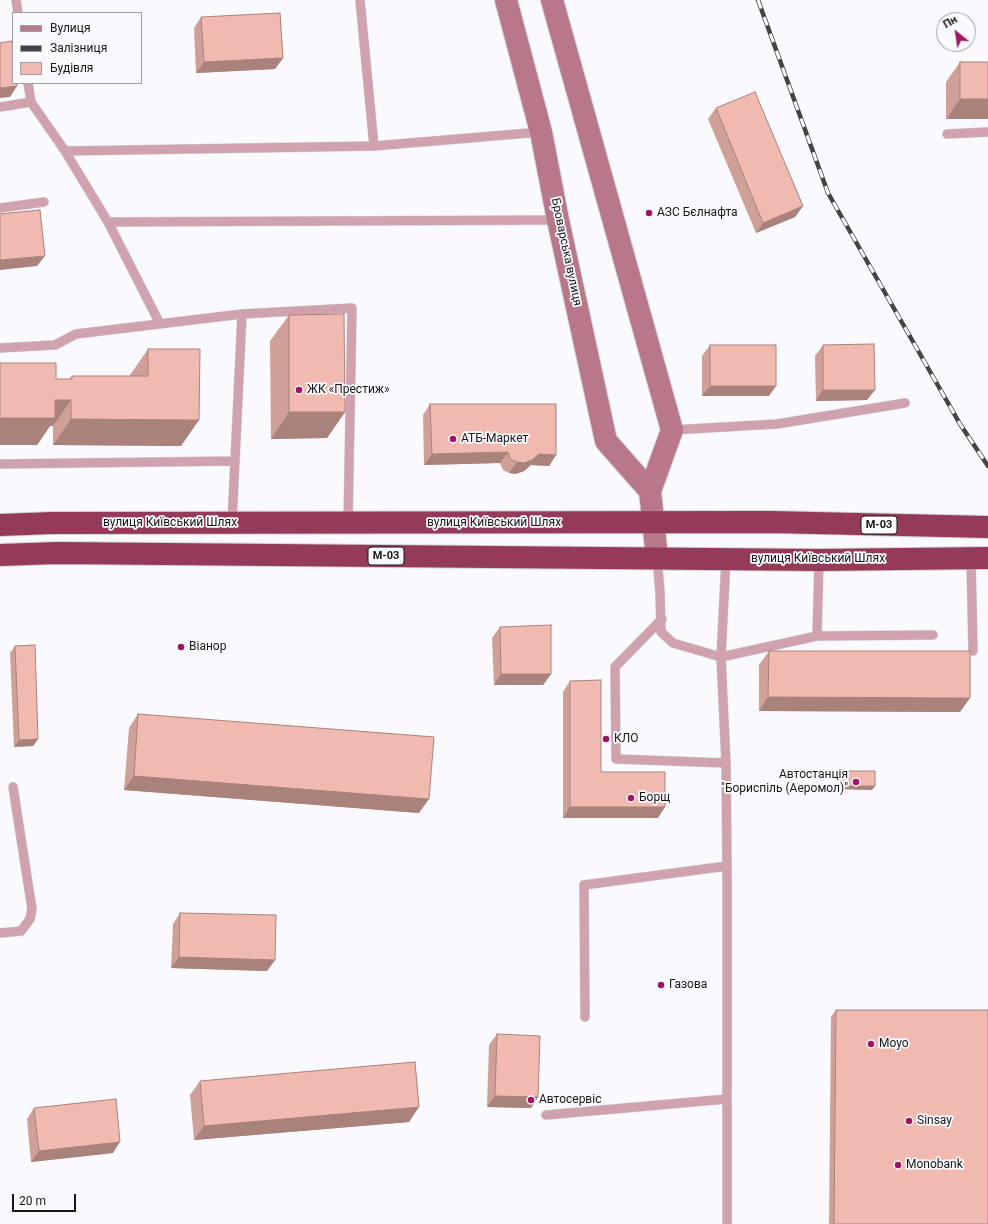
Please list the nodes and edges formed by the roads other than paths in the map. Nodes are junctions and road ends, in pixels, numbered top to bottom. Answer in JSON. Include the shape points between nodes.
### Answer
{"nodes":[{"id":1,"x":16,"y":0,"type":"edge"},
{"id":2,"x":360,"y":0,"type":"edge"},
{"id":3,"x":506,"y":0,"type":"edge"},
{"id":4,"x":552,"y":0,"type":"edge"},
{"id":5,"x":18,"y":12,"type":"edge"},
{"id":6,"x":28,"y":84,"type":"edge"},
{"id":7,"x":31,"y":102,"type":"junction"},
{"id":8,"x":0,"y":107,"type":"edge"},
{"id":9,"x":541,"y":132,"type":"junction"},
{"id":10,"x":988,"y":132,"type":"edge"},
{"id":11,"x":946,"y":134,"type":"dead end"},
{"id":12,"x":374,"y":146,"type":"junction"},
{"id":13,"x":65,"y":152,"type":"junction"},
{"id":14,"x":44,"y":202,"type":"dead end"},
{"id":15,"x":0,"y":208,"type":"edge"},
{"id":16,"x":558,"y":220,"type":"junction"},
{"id":17,"x":108,"y":222,"type":"junction"},
{"id":18,"x":242,"y":314,"type":"junction"},
{"id":19,"x":160,"y":324,"type":"junction"},
{"id":20,"x":0,"y":348,"type":"edge"},
{"id":21,"x":905,"y":403,"type":"dead end"},
{"id":22,"x":672,"y":430,"type":"junction"},
{"id":23,"x":235,"y":462,"type":"junction"},
{"id":24,"x":0,"y":464,"type":"edge"},
{"id":25,"x":650,"y":491,"type":"junction"},
{"id":26,"x":232,"y":523,"type":"junction"},
{"id":27,"x":348,"y":523,"type":"junction"},
{"id":28,"x":653,"y":523,"type":"junction"},
{"id":29,"x":0,"y":525,"type":"edge"},
{"id":30,"x":988,"y":527,"type":"edge"},
{"id":31,"x":0,"y":555,"type":"edge"},
{"id":32,"x":657,"y":558,"type":"junction"},
{"id":33,"x":980,"y":558,"type":"edge"},
{"id":34,"x":726,"y":559,"type":"junction"},
{"id":35,"x":819,"y":560,"type":"junction"},
{"id":36,"x":662,"y":618,"type":"junction"},
{"id":37,"x":933,"y":635,"type":"dead end"},
{"id":38,"x":816,"y":636,"type":"junction"},
{"id":39,"x":973,"y":650,"type":"dead end"},
{"id":40,"x":721,"y":657,"type":"junction"},
{"id":41,"x":726,"y":763,"type":"junction"},
{"id":42,"x":13,"y":787,"type":"dead end"},
{"id":43,"x":727,"y":866,"type":"junction"},
{"id":44,"x":0,"y":933,"type":"edge"},
{"id":45,"x":585,"y":1016,"type":"dead end"},
{"id":46,"x":727,"y":1099,"type":"junction"},
{"id":47,"x":546,"y":1115,"type":"dead end"},
{"id":48,"x":727,"y":1224,"type":"edge"}],
"edges":[{"from":1,"to":5,"type":"lane"},
{"from":2,"to":12,"type":"lane"},
{"from":3,"to":9,"type":"street","name":"Броварська вулиця"},
{"from":4,"to":22,"type":"street"},
{"from":6,"to":7,"type":"lane"},
{"from":7,"to":8,"type":"lane"},
{"from":7,"to":13,"type":"lane"},
{"from":9,"to":12,"type":"lane"},
{"from":9,"to":16,"type":"street","name":"Броварська вулиця"},
{"from":10,"to":11,"type":"lane"},
{"from":12,"to":13,"type":"lane"},
{"from":13,"to":17,"type":"lane"},
{"from":14,"to":15,"type":"lane"},
{"from":16,"to":17,"type":"lane"},
{"from":16,"to":25,"type":"street","name":"Броварська вулиця","via":[[606,441]]},
{"from":17,"to":19,"type":"lane"},
{"from":18,"to":19,"type":"lane"},
{"from":18,"to":23,"type":"lane"},
{"from":18,"to":27,"type":"lane","via":[[352,308]]},
{"from":19,"to":20,"type":"lane","via":[[76,334],[55,345]]},
{"from":21,"to":22,"type":"lane","via":[[777,424]]},
{"from":22,"to":25,"type":"street"},
{"from":23,"to":24,"type":"lane"},
{"from":23,"to":26,"type":"lane"},
{"from":25,"to":28,"type":"street"},
{"from":26,"to":27,"type":"highway","name":"вулиця Київський Шлях","number":"М-03"},
{"from":26,"to":29,"type":"highway","name":"вулиця Київський Шлях","number":"М-03"},
{"from":27,"to":28,"type":"highway","name":"вулиця Київський Шлях","number":"М-03"},
{"from":28,"to":30,"type":"highway","name":"вулиця Київський Шлях","number":"М-03","via":[[771,522]]},
{"from":28,"to":32,"type":"street"},
{"from":31,"to":32,"type":"highway","name":"вулиця Київський Шлях","number":"М-03","via":[[57,553]]},
{"from":32,"to":34,"type":"highway","name":"вулиця Київський Шлях","number":"М-03"},
{"from":32,"to":36,"type":"lane"},
{"from":33,"to":35,"type":"highway","name":"вулиця Київський Шлях","number":"М-03"},
{"from":33,"to":39,"type":"lane"},
{"from":34,"to":35,"type":"highway","name":"вулиця Київський Шлях","number":"М-03"},
{"from":34,"to":40,"type":"lane"},
{"from":35,"to":38,"type":"lane"},
{"from":36,"to":40,"type":"lane","via":[[661,632],[673,643]]},
{"from":36,"to":41,"type":"lane","via":[[615,667],[616,760]]},
{"from":37,"to":38,"type":"lane"},
{"from":38,"to":40,"type":"lane"},
{"from":40,"to":41,"type":"lane"},
{"from":41,"to":43,"type":"lane"},
{"from":42,"to":44,"type":"lane","via":[[32,909],[30,919],[21,931]]},
{"from":43,"to":45,"type":"lane","via":[[584,885]]},
{"from":43,"to":46,"type":"lane"},
{"from":46,"to":47,"type":"lane"},
{"from":46,"to":48,"type":"lane"}]}
